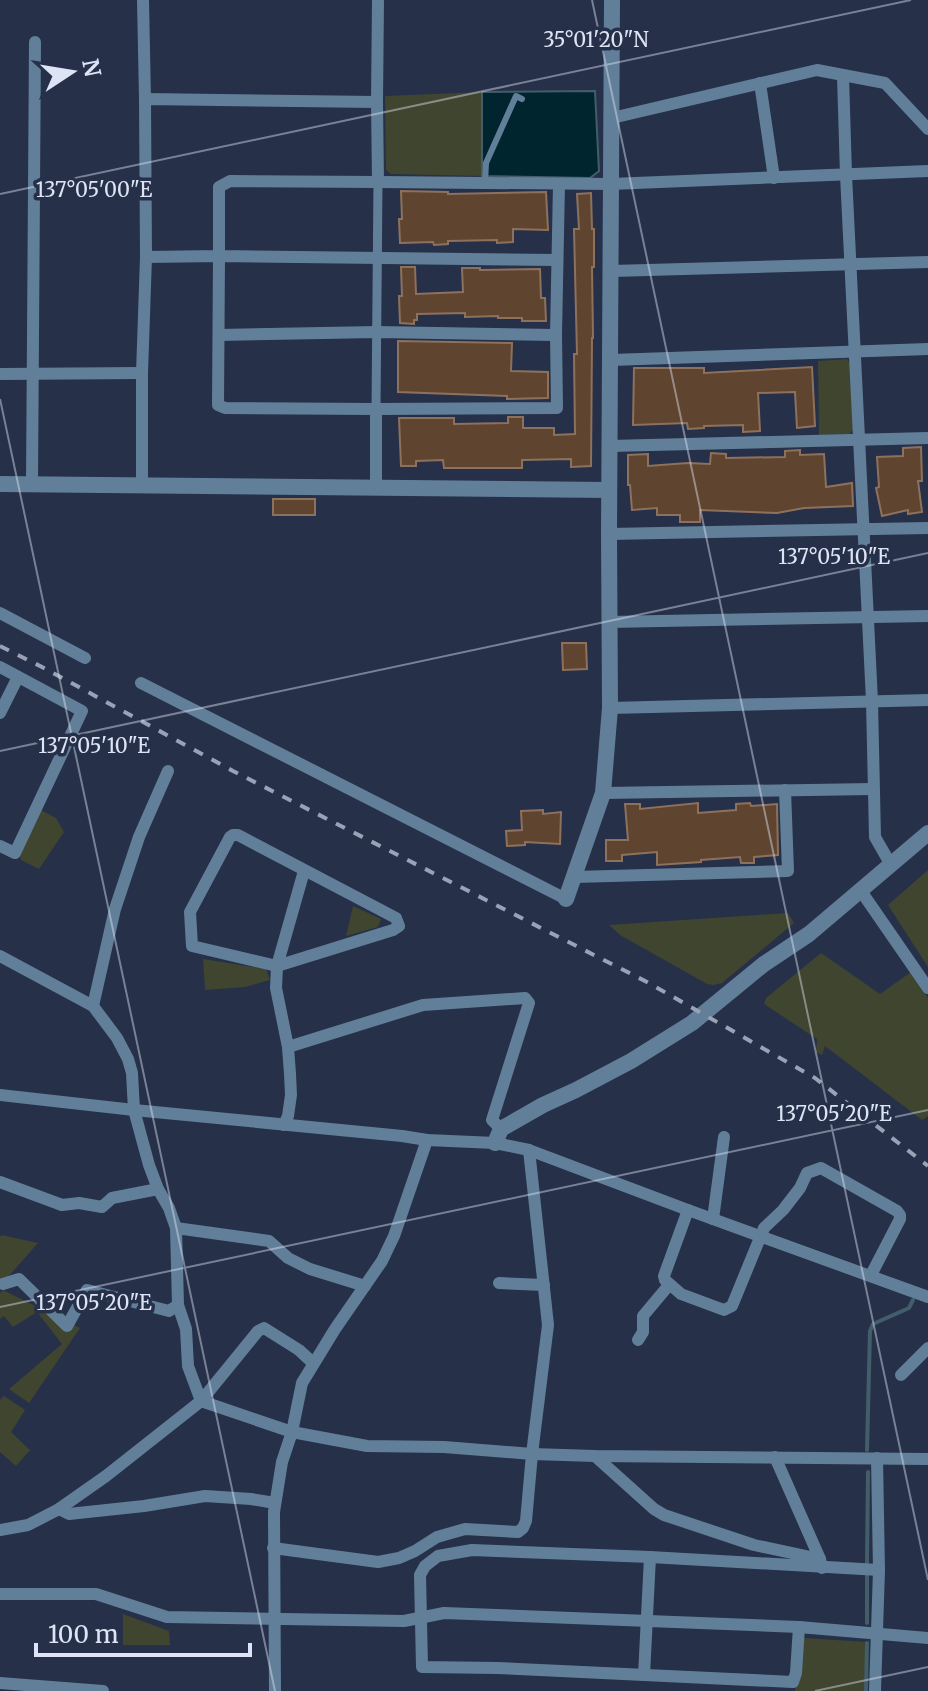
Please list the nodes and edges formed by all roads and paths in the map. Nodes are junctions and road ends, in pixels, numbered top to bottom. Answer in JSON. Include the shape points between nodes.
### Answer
{"nodes":[{"id":1,"x":143,"y":0,"type":"edge"},
{"id":2,"x":378,"y":0,"type":"edge"},
{"id":3,"x":612,"y":0,"type":"edge"},
{"id":4,"x":35,"y":42,"type":"dead end"},
{"id":5,"x":843,"y":76,"type":"junction"},
{"id":6,"x":760,"y":83,"type":"junction"},
{"id":7,"x":145,"y":99,"type":"junction"},
{"id":8,"x":522,"y":99,"type":"dead end"},
{"id":9,"x":377,"y":102,"type":"junction"},
{"id":10,"x":612,"y":118,"type":"junction"},
{"id":11,"x":928,"y":129,"type":"edge"},
{"id":12,"x":928,"y":171,"type":"edge"},
{"id":13,"x":846,"y":175,"type":"junction"},
{"id":14,"x":774,"y":178,"type":"junction"},
{"id":15,"x":378,"y":182,"type":"junction"},
{"id":16,"x":485,"y":183,"type":"junction"},
{"id":17,"x":559,"y":184,"type":"junction"},
{"id":18,"x":611,"y":184,"type":"junction"},
{"id":19,"x":219,"y":256,"type":"junction"},
{"id":20,"x":146,"y":257,"type":"junction"},
{"id":21,"x":377,"y":257,"type":"junction"},
{"id":22,"x":557,"y":260,"type":"junction"},
{"id":23,"x":928,"y":262,"type":"edge"},
{"id":24,"x":852,"y":265,"type":"junction"},
{"id":25,"x":612,"y":271,"type":"junction"},
{"id":26,"x":377,"y":332,"type":"junction"},
{"id":27,"x":219,"y":335,"type":"junction"},
{"id":28,"x":556,"y":335,"type":"junction"},
{"id":29,"x":928,"y":349,"type":"edge"},
{"id":30,"x":856,"y":352,"type":"junction"},
{"id":31,"x":611,"y":360,"type":"junction"},
{"id":32,"x":142,"y":373,"type":"junction"},
{"id":33,"x":0,"y":374,"type":"edge"},
{"id":34,"x":32,"y":374,"type":"junction"},
{"id":35,"x":376,"y":409,"type":"junction"},
{"id":36,"x":928,"y":438,"type":"edge"},
{"id":37,"x":860,"y":439,"type":"junction"},
{"id":38,"x":610,"y":446,"type":"junction"},
{"id":39,"x":32,"y":483,"type":"junction"},
{"id":40,"x":0,"y":484,"type":"edge"},
{"id":41,"x":142,"y":486,"type":"junction"},
{"id":42,"x":376,"y":488,"type":"junction"},
{"id":43,"x":609,"y":490,"type":"junction"},
{"id":44,"x":928,"y":528,"type":"edge"},
{"id":45,"x":864,"y":530,"type":"junction"},
{"id":46,"x":609,"y":534,"type":"junction"},
{"id":47,"x":0,"y":613,"type":"edge"},
{"id":48,"x":867,"y":616,"type":"junction"},
{"id":49,"x":928,"y":616,"type":"edge"},
{"id":50,"x":609,"y":622,"type":"junction"},
{"id":51,"x":85,"y":658,"type":"dead end"},
{"id":52,"x":0,"y":667,"type":"edge"},
{"id":53,"x":18,"y":677,"type":"junction"},
{"id":54,"x":141,"y":683,"type":"dead end"},
{"id":55,"x":928,"y":700,"type":"edge"},
{"id":56,"x":872,"y":701,"type":"junction"},
{"id":57,"x":610,"y":708,"type":"junction"},
{"id":58,"x":0,"y":713,"type":"edge"},
{"id":59,"x":168,"y":771,"type":"dead end"},
{"id":60,"x":873,"y":789,"type":"junction"},
{"id":61,"x":785,"y":790,"type":"junction"},
{"id":62,"x":603,"y":793,"type":"junction"},
{"id":63,"x":928,"y":833,"type":"edge"},
{"id":64,"x":0,"y":846,"type":"edge"},
{"id":65,"x":891,"y":865,"type":"junction"},
{"id":66,"x":304,"y":871,"type":"junction"},
{"id":67,"x":574,"y":877,"type":"junction"},
{"id":68,"x":861,"y":891,"type":"junction"},
{"id":69,"x":566,"y":899,"type":"joint"},
{"id":70,"x":0,"y":956,"type":"edge"},
{"id":71,"x":277,"y":966,"type":"junction"},
{"id":72,"x":928,"y":988,"type":"edge"},
{"id":73,"x":93,"y":1006,"type":"junction"},
{"id":74,"x":288,"y":1047,"type":"junction"},
{"id":75,"x":0,"y":1095,"type":"edge"},
{"id":76,"x":134,"y":1110,"type":"junction"},
{"id":77,"x":284,"y":1125,"type":"junction"},
{"id":78,"x":498,"y":1136,"type":"junction"},
{"id":79,"x":724,"y":1137,"type":"dead end"},
{"id":80,"x":427,"y":1140,"type":"junction"},
{"id":81,"x":529,"y":1150,"type":"junction"},
{"id":82,"x":0,"y":1182,"type":"edge"},
{"id":83,"x":158,"y":1189,"type":"junction"},
{"id":84,"x":688,"y":1210,"type":"junction"},
{"id":85,"x":713,"y":1219,"type":"junction"},
{"id":86,"x":176,"y":1228,"type":"junction"},
{"id":87,"x":760,"y":1235,"type":"junction"},
{"id":88,"x":871,"y":1275,"type":"junction"},
{"id":89,"x":499,"y":1283,"type":"dead end"},
{"id":90,"x":3,"y":1284,"type":"dead end"},
{"id":91,"x":544,"y":1285,"type":"junction"},
{"id":92,"x":669,"y":1285,"type":"junction"},
{"id":93,"x":365,"y":1286,"type":"junction"},
{"id":94,"x":928,"y":1297,"type":"edge"},
{"id":95,"x":178,"y":1305,"type":"junction"},
{"id":96,"x":638,"y":1340,"type":"dead end"},
{"id":97,"x":928,"y":1348,"type":"edge"},
{"id":98,"x":313,"y":1363,"type":"junction"},
{"id":99,"x":901,"y":1375,"type":"dead end"},
{"id":100,"x":201,"y":1401,"type":"junction"},
{"id":101,"x":292,"y":1432,"type":"junction"},
{"id":102,"x":532,"y":1454,"type":"junction"},
{"id":103,"x":595,"y":1456,"type":"junction"},
{"id":104,"x":775,"y":1457,"type":"junction"},
{"id":105,"x":877,"y":1458,"type":"junction"},
{"id":106,"x":928,"y":1459,"type":"edge"},
{"id":107,"x":275,"y":1503,"type":"junction"},
{"id":108,"x":59,"y":1509,"type":"junction"},
{"id":109,"x":0,"y":1530,"type":"edge"},
{"id":110,"x":273,"y":1548,"type":"junction"},
{"id":111,"x":650,"y":1557,"type":"junction"},
{"id":112,"x":821,"y":1564,"type":"junction"},
{"id":113,"x":879,"y":1570,"type":"junction"},
{"id":114,"x":0,"y":1594,"type":"edge"},
{"id":115,"x":422,"y":1617,"type":"junction"},
{"id":116,"x":274,"y":1618,"type":"junction"},
{"id":117,"x":647,"y":1621,"type":"junction"},
{"id":118,"x":799,"y":1627,"type":"junction"},
{"id":119,"x":876,"y":1633,"type":"junction"},
{"id":120,"x":928,"y":1638,"type":"edge"},
{"id":121,"x":644,"y":1675,"type":"junction"},
{"id":122,"x":0,"y":1683,"type":"edge"},
{"id":123,"x":103,"y":1691,"type":"edge"},
{"id":124,"x":275,"y":1691,"type":"edge"},
{"id":125,"x":875,"y":1691,"type":"edge"}],
"edges":[{"from":1,"to":7,"type":"street"},
{"from":2,"to":9,"type":"street"},
{"from":3,"to":10,"type":"street"},
{"from":4,"to":34,"type":"street"},
{"from":5,"to":6,"type":"street","via":[[817,70]]},
{"from":5,"to":11,"type":"street","via":[[885,83]]},
{"from":5,"to":13,"type":"street"},
{"from":6,"to":10,"type":"street"},
{"from":6,"to":14,"type":"street"},
{"from":7,"to":9,"type":"street"},
{"from":7,"to":20,"type":"street"},
{"from":8,"to":16,"type":"lane","via":[[516,96],[486,163]]},
{"from":9,"to":15,"type":"street"},
{"from":10,"to":18,"type":"street"},
{"from":12,"to":13,"type":"street"},
{"from":13,"to":14,"type":"street"},
{"from":13,"to":24,"type":"street"},
{"from":14,"to":18,"type":"street"},
{"from":15,"to":16,"type":"street"},
{"from":15,"to":19,"type":"street","via":[[230,181],[219,187]]},
{"from":15,"to":21,"type":"street"},
{"from":16,"to":17,"type":"street"},
{"from":17,"to":18,"type":"street"},
{"from":17,"to":22,"type":"street"},
{"from":18,"to":25,"type":"street"},
{"from":19,"to":20,"type":"street"},
{"from":19,"to":21,"type":"street"},
{"from":19,"to":27,"type":"street"},
{"from":20,"to":32,"type":"street"},
{"from":21,"to":22,"type":"street"},
{"from":21,"to":26,"type":"street"},
{"from":22,"to":28,"type":"street"},
{"from":23,"to":24,"type":"street"},
{"from":24,"to":25,"type":"street"},
{"from":24,"to":30,"type":"street"},
{"from":25,"to":31,"type":"street"},
{"from":26,"to":27,"type":"street"},
{"from":26,"to":28,"type":"street"},
{"from":26,"to":35,"type":"street"},
{"from":27,"to":35,"type":"street","via":[[218,405]]},
{"from":28,"to":35,"type":"street","via":[[557,408]]},
{"from":29,"to":30,"type":"street"},
{"from":30,"to":31,"type":"street"},
{"from":30,"to":37,"type":"street"},
{"from":31,"to":38,"type":"street"},
{"from":32,"to":34,"type":"street"},
{"from":32,"to":41,"type":"street"},
{"from":33,"to":34,"type":"street"},
{"from":34,"to":39,"type":"street"},
{"from":35,"to":42,"type":"street"},
{"from":36,"to":37,"type":"street"},
{"from":37,"to":38,"type":"street"},
{"from":37,"to":45,"type":"street"},
{"from":38,"to":43,"type":"street"},
{"from":39,"to":40,"type":"street"},
{"from":39,"to":41,"type":"street"},
{"from":41,"to":42,"type":"street"},
{"from":42,"to":43,"type":"street"},
{"from":43,"to":46,"type":"street"},
{"from":44,"to":45,"type":"street"},
{"from":45,"to":46,"type":"street"},
{"from":45,"to":48,"type":"street"},
{"from":46,"to":50,"type":"street"},
{"from":47,"to":51,"type":"street"},
{"from":48,"to":49,"type":"street"},
{"from":48,"to":50,"type":"street"},
{"from":48,"to":56,"type":"street"},
{"from":50,"to":57,"type":"street"},
{"from":52,"to":53,"type":"street"},
{"from":53,"to":58,"type":"street"},
{"from":53,"to":64,"type":"street","via":[[82,711],[15,853]]},
{"from":54,"to":69,"type":"street"},
{"from":55,"to":56,"type":"street"},
{"from":56,"to":57,"type":"street"},
{"from":56,"to":60,"type":"street"},
{"from":57,"to":62,"type":"street"},
{"from":59,"to":73,"type":"street","via":[[120,894]]},
{"from":60,"to":61,"type":"street"},
{"from":60,"to":65,"type":"street","via":[[875,837]]},
{"from":61,"to":62,"type":"street"},
{"from":61,"to":67,"type":"street","via":[[788,871]]},
{"from":62,"to":67,"type":"street"},
{"from":63,"to":65,"type":"street"},
{"from":65,"to":68,"type":"street"},
{"from":66,"to":71,"type":"street"},
{"from":66,"to":71,"type":"street","via":[[396,918],[399,926]]},
{"from":66,"to":71,"type":"street","via":[[233,835],[190,912],[192,946]]},
{"from":67,"to":69,"type":"street"},
{"from":68,"to":72,"type":"street"},
{"from":68,"to":78,"type":"street","via":[[664,1042],[543,1105]]},
{"from":70,"to":73,"type":"street"},
{"from":71,"to":74,"type":"street"},
{"from":73,"to":76,"type":"street","via":[[128,1059]]},
{"from":74,"to":77,"type":"street","via":[[291,1095]]},
{"from":74,"to":78,"type":"street","via":[[423,1005],[525,998],[529,1003],[492,1120]]},
{"from":75,"to":76,"type":"street"},
{"from":76,"to":77,"type":"street"},
{"from":76,"to":83,"type":"street"},
{"from":77,"to":80,"type":"street"},
{"from":78,"to":80,"type":"street"},
{"from":78,"to":81,"type":"street"},
{"from":79,"to":85,"type":"street"},
{"from":80,"to":93,"type":"street","via":[[394,1236]]},
{"from":81,"to":84,"type":"street"},
{"from":81,"to":91,"type":"street"},
{"from":82,"to":83,"type":"street","via":[[62,1205],[102,1207],[112,1198]]},
{"from":83,"to":86,"type":"street"},
{"from":84,"to":85,"type":"street"},
{"from":84,"to":92,"type":"street","via":[[664,1276]]},
{"from":85,"to":87,"type":"street"},
{"from":86,"to":93,"type":"street","via":[[269,1241],[310,1269]]},
{"from":86,"to":95,"type":"street"},
{"from":87,"to":88,"type":"street"},
{"from":87,"to":88,"type":"street","via":[[807,1173],[821,1168],[900,1215]]},
{"from":87,"to":92,"type":"street","via":[[728,1309]]},
{"from":88,"to":94,"type":"street"},
{"from":89,"to":91,"type":"street"},
{"from":90,"to":95,"type":"street","via":[[19,1279],[67,1326],[87,1290],[169,1311]]},
{"from":91,"to":102,"type":"street","via":[[548,1325]]},
{"from":92,"to":96,"type":"street","via":[[643,1316]]},
{"from":93,"to":98,"type":"street"},
{"from":95,"to":100,"type":"street","via":[[186,1329],[188,1366]]},
{"from":97,"to":99,"type":"street"},
{"from":98,"to":100,"type":"street","via":[[264,1328]]},
{"from":98,"to":101,"type":"street","via":[[302,1383]]},
{"from":100,"to":101,"type":"street"},
{"from":100,"to":108,"type":"street"},
{"from":101,"to":102,"type":"street","via":[[367,1446]]},
{"from":101,"to":107,"type":"street"},
{"from":102,"to":103,"type":"street"},
{"from":102,"to":110,"type":"street","via":[[526,1521],[518,1532],[465,1529],[378,1562]]},
{"from":103,"to":104,"type":"street"},
{"from":103,"to":112,"type":"street","via":[[664,1515]]},
{"from":104,"to":105,"type":"street"},
{"from":104,"to":112,"type":"street"},
{"from":105,"to":106,"type":"street"},
{"from":105,"to":113,"type":"street"},
{"from":107,"to":108,"type":"street","via":[[205,1496],[69,1514]]},
{"from":107,"to":110,"type":"street"},
{"from":108,"to":109,"type":"street","via":[[28,1525]]},
{"from":110,"to":116,"type":"street"},
{"from":111,"to":112,"type":"street"},
{"from":111,"to":115,"type":"street","via":[[472,1550],[438,1556],[420,1575]]},
{"from":111,"to":117,"type":"street"},
{"from":112,"to":113,"type":"street"},
{"from":113,"to":119,"type":"street"},
{"from":114,"to":116,"type":"street","via":[[96,1594],[167,1617]]},
{"from":115,"to":116,"type":"street"},
{"from":115,"to":117,"type":"street","via":[[444,1613]]},
{"from":115,"to":121,"type":"street","via":[[422,1667]]},
{"from":116,"to":124,"type":"street"},
{"from":117,"to":118,"type":"street"},
{"from":117,"to":121,"type":"street"},
{"from":118,"to":119,"type":"street"},
{"from":118,"to":121,"type":"street","via":[[793,1682]]},
{"from":119,"to":120,"type":"street"},
{"from":119,"to":125,"type":"street"},
{"from":122,"to":123,"type":"street"}]}
